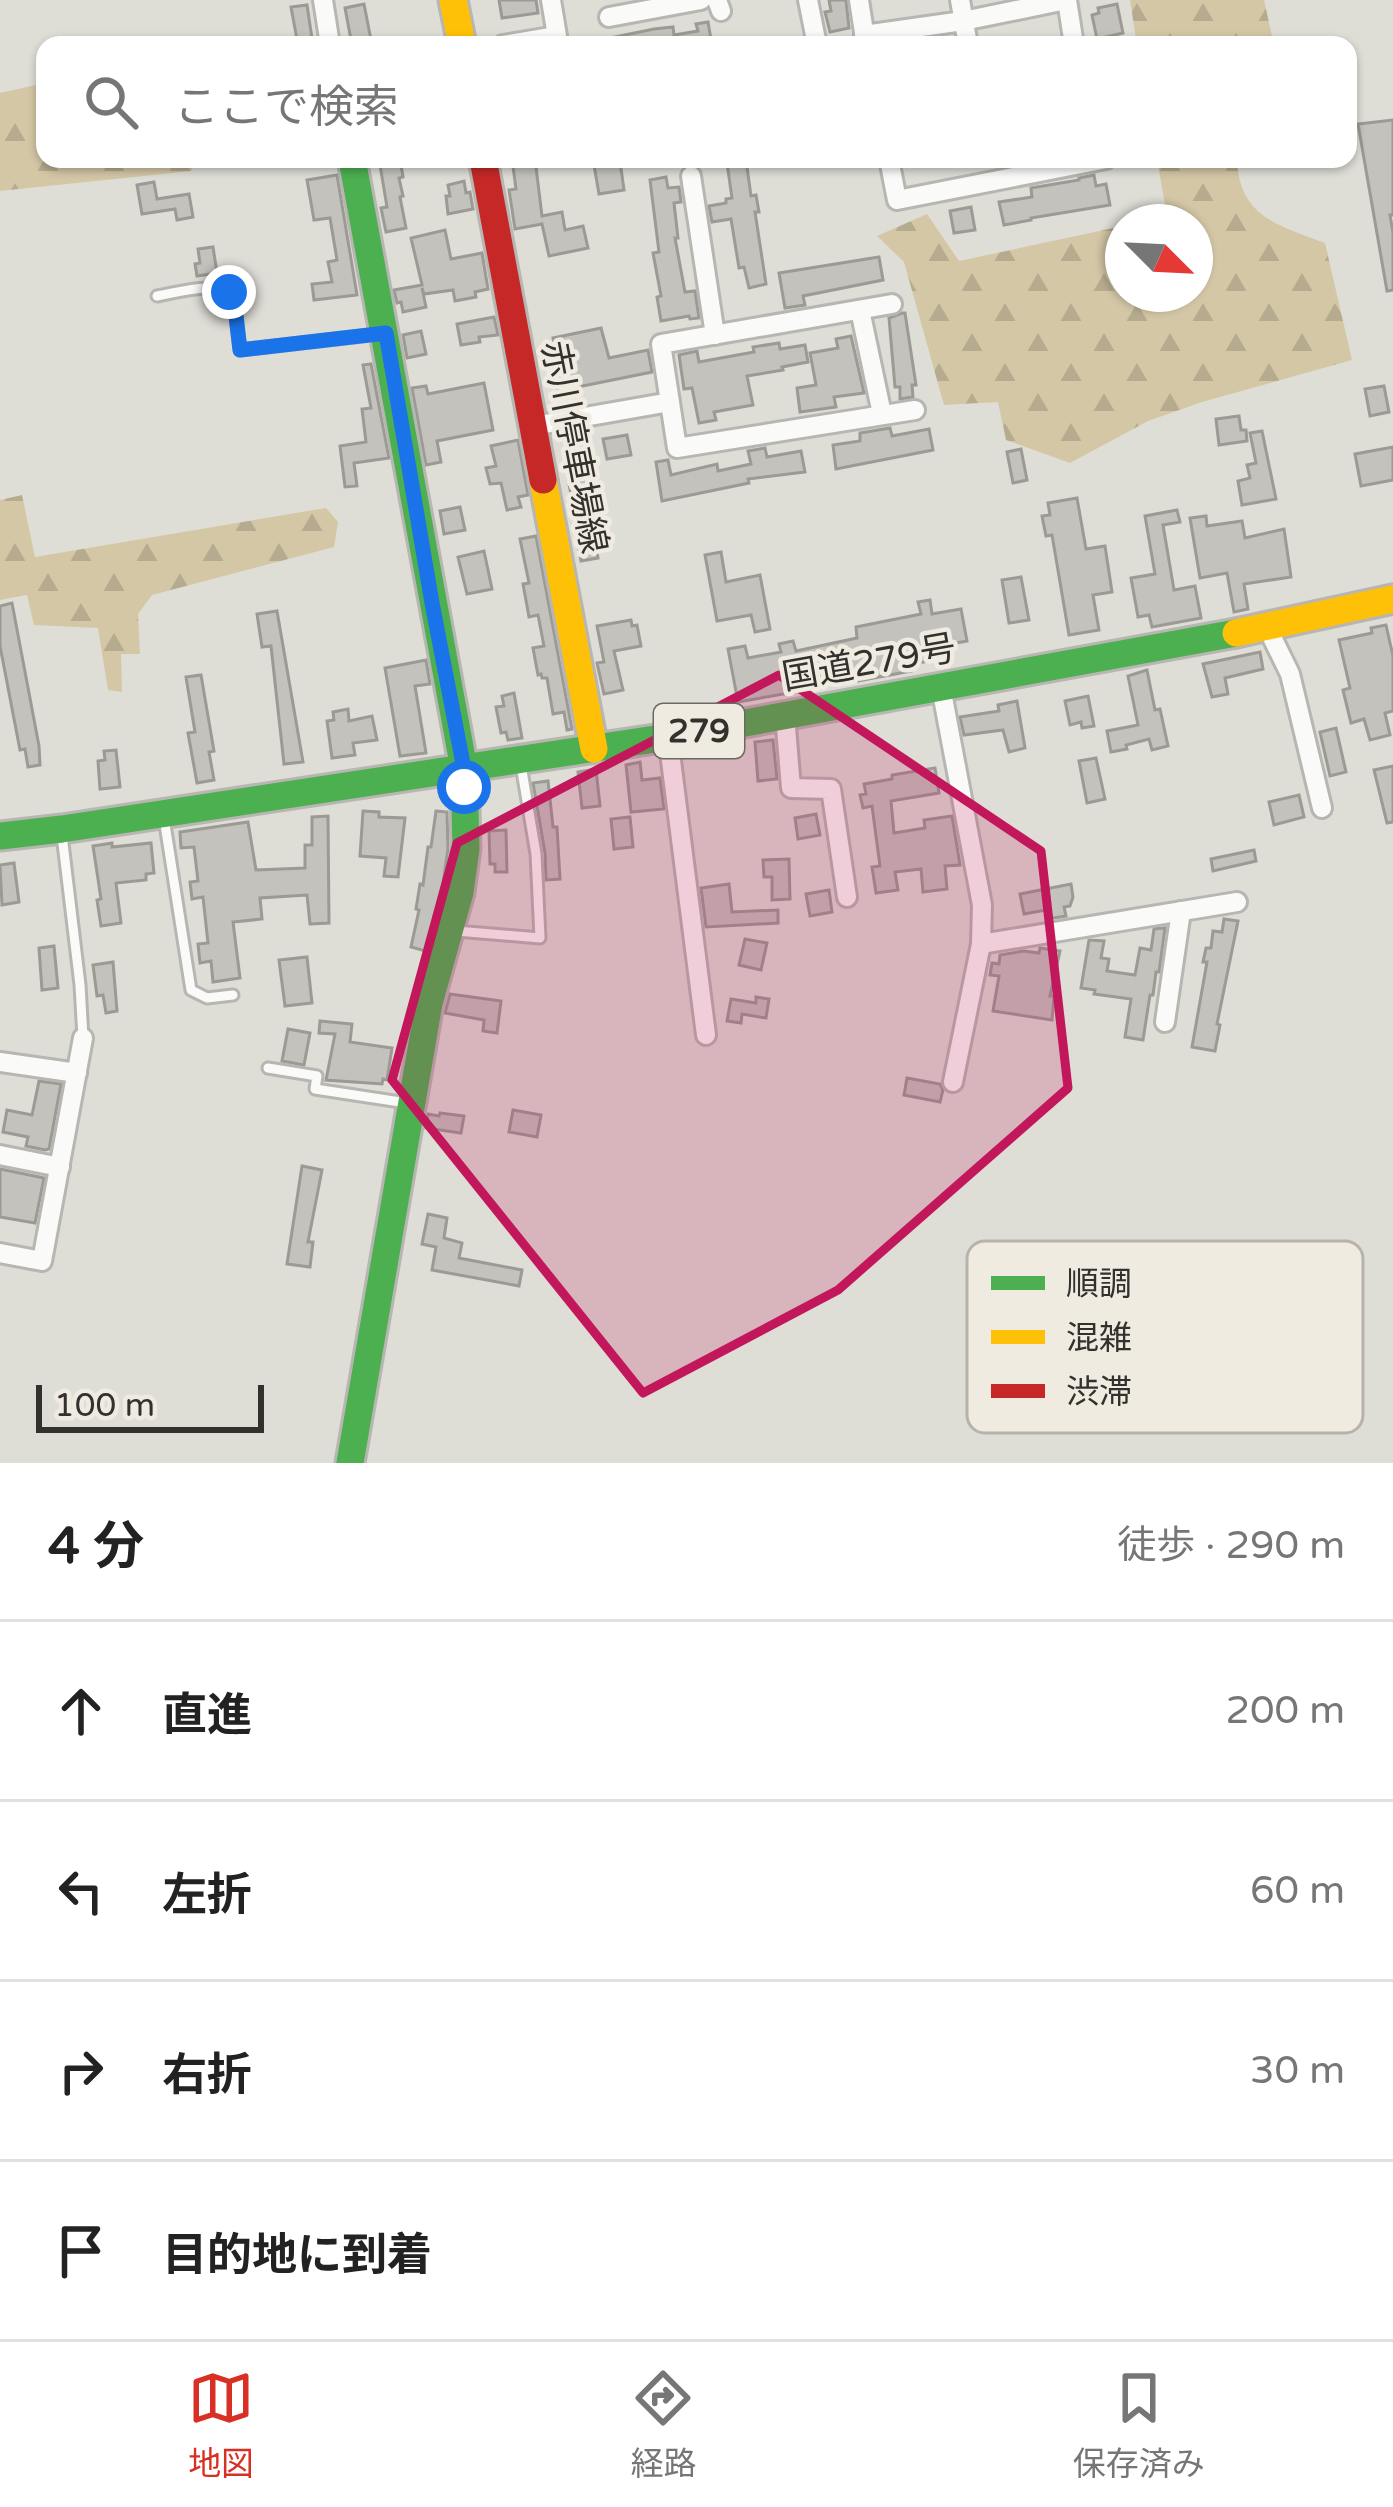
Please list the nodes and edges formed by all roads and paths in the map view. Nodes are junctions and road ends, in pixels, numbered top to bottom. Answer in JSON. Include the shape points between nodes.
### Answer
{"nodes":[{"id":1,"x":322,"y":0,"type":"edge"},
{"id":2,"x":453,"y":0,"type":"edge"},
{"id":3,"x":551,"y":0,"type":"edge"},
{"id":4,"x":701,"y":0,"type":"edge"},
{"id":5,"x":808,"y":0,"type":"edge"},
{"id":6,"x":859,"y":0,"type":"edge"},
{"id":7,"x":960,"y":0,"type":"edge"},
{"id":8,"x":1066,"y":0,"type":"edge"},
{"id":9,"x":609,"y":17,"type":"dead end"},
{"id":10,"x":963,"y":21,"type":"junction"},
{"id":11,"x":328,"y":36,"type":"edge"},
{"id":12,"x":460,"y":36,"type":"edge"},
{"id":13,"x":551,"y":36,"type":"edge"},
{"id":14,"x":815,"y":36,"type":"edge"},
{"id":15,"x":864,"y":36,"type":"edge"},
{"id":16,"x":886,"y":36,"type":"edge"},
{"id":17,"x":966,"y":36,"type":"edge"},
{"id":18,"x":1073,"y":36,"type":"edge"},
{"id":19,"x":354,"y":168,"type":"edge"},
{"id":20,"x":485,"y":168,"type":"edge"},
{"id":21,"x":891,"y":168,"type":"edge"},
{"id":22,"x":991,"y":168,"type":"edge"},
{"id":23,"x":1060,"y":168,"type":"edge"},
{"id":24,"x":691,"y":176,"type":"dead end"},
{"id":25,"x":993,"y":182,"type":"junction"},
{"id":26,"x":157,"y":296,"type":"dead end"},
{"id":27,"x":892,"y":304,"type":"dead end"},
{"id":28,"x":860,"y":310,"type":"junction"},
{"id":29,"x":386,"y":333,"type":"junction"},
{"id":30,"x":715,"y":335,"type":"junction"},
{"id":31,"x":670,"y":403,"type":"junction"},
{"id":32,"x":915,"y":410,"type":"dead end"},
{"id":33,"x":882,"y":414,"type":"junction"},
{"id":34,"x":533,"y":425,"type":"junction"},
{"id":35,"x":1393,"y":599,"type":"edge"},
{"id":36,"x":1267,"y":627,"type":"junction"},
{"id":37,"x":941,"y":687,"type":"junction"},
{"id":38,"x":785,"y":716,"type":"junction"},
{"id":39,"x":668,"y":737,"type":"junction"},
{"id":40,"x":594,"y":748,"type":"junction"},
{"id":41,"x":520,"y":760,"type":"junction"},
{"id":42,"x":464,"y":769,"type":"junction"},
{"id":43,"x":1322,"y":808,"type":"dead end"},
{"id":44,"x":164,"y":813,"type":"junction"},
{"id":45,"x":62,"y":830,"type":"junction"},
{"id":46,"x":0,"y":836,"type":"edge"},
{"id":47,"x":847,"y":897,"type":"dead end"},
{"id":48,"x":1237,"y":902,"type":"dead end"},
{"id":49,"x":1181,"y":911,"type":"junction"},
{"id":50,"x":449,"y":931,"type":"junction"},
{"id":51,"x":980,"y":944,"type":"junction"},
{"id":52,"x":233,"y":995,"type":"dead end"},
{"id":53,"x":1165,"y":1022,"type":"dead end"},
{"id":54,"x":706,"y":1035,"type":"dead end"},
{"id":55,"x":83,"y":1038,"type":"joint"},
{"id":56,"x":0,"y":1061,"type":"edge"},
{"id":57,"x":268,"y":1068,"type":"dead end"},
{"id":58,"x":77,"y":1073,"type":"junction"},
{"id":59,"x":953,"y":1082,"type":"dead end"},
{"id":60,"x":412,"y":1104,"type":"junction"},
{"id":61,"x":0,"y":1155,"type":"edge"},
{"id":62,"x":60,"y":1167,"type":"junction"},
{"id":63,"x":0,"y":1253,"type":"edge"},
{"id":64,"x":350,"y":1463,"type":"edge"}],
"edges":[{"from":1,"to":11,"type":"street"},
{"from":2,"to":12,"type":"main road"},
{"from":3,"to":13,"type":"street"},
{"from":4,"to":9,"type":"street"},
{"from":5,"to":14,"type":"street"},
{"from":6,"to":15,"type":"street"},
{"from":7,"to":10,"type":"street"},
{"from":8,"to":10,"type":"street"},
{"from":8,"to":18,"type":"street"},
{"from":10,"to":16,"type":"street"},
{"from":10,"to":17,"type":"street"},
{"from":19,"to":29,"type":"main road"},
{"from":20,"to":34,"type":"main road","name":"赤川停車場線"},
{"from":21,"to":25,"type":"street","via":[[897,200]]},
{"from":22,"to":25,"type":"street"},
{"from":23,"to":25,"type":"street"},
{"from":24,"to":30,"type":"street"},
{"from":26,"to":29,"type":"lane","via":[[229,292],[240,350]]},
{"from":27,"to":28,"type":"street"},
{"from":28,"to":30,"type":"street"},
{"from":28,"to":33,"type":"street"},
{"from":29,"to":42,"type":"main road"},
{"from":30,"to":31,"type":"street","via":[[661,344]]},
{"from":31,"to":33,"type":"street","via":[[677,448]]},
{"from":31,"to":34,"type":"street"},
{"from":32,"to":33,"type":"street"},
{"from":34,"to":40,"type":"main road","name":"赤川停車場線"},
{"from":35,"to":36,"type":"main road","name":"国道279号","number":"279"},
{"from":36,"to":37,"type":"main road","name":"国道279号","number":"279"},
{"from":36,"to":43,"type":"street","via":[[1290,674]]},
{"from":37,"to":38,"type":"main road","name":"国道279号","number":"279"},
{"from":37,"to":51,"type":"street","via":[[982,905]]},
{"from":38,"to":39,"type":"main road","name":"国道279号","number":"279"},
{"from":38,"to":47,"type":"street","via":[[791,788],[831,789]]},
{"from":39,"to":40,"type":"main road","name":"国道279号","number":"279"},
{"from":39,"to":54,"type":"street"},
{"from":40,"to":41,"type":"main road","name":"国道279号","number":"279"},
{"from":41,"to":42,"type":"main road","name":"国道279号","number":"279"},
{"from":41,"to":50,"type":"lane","via":[[540,938]]},
{"from":42,"to":44,"type":"main road","name":"国道279号","number":"279"},
{"from":42,"to":50,"type":"main road","via":[[466,849]]},
{"from":44,"to":45,"type":"main road","name":"国道279号","number":"279"},
{"from":44,"to":52,"type":"lane","via":[[191,990],[207,998]]},
{"from":45,"to":46,"type":"main road","name":"国道279号","number":"279"},
{"from":45,"to":55,"type":"lane"},
{"from":48,"to":49,"type":"street"},
{"from":49,"to":51,"type":"street"},
{"from":49,"to":53,"type":"street"},
{"from":50,"to":60,"type":"main road"},
{"from":51,"to":59,"type":"street"},
{"from":55,"to":58,"type":"street"},
{"from":56,"to":58,"type":"street"},
{"from":57,"to":60,"type":"lane","via":[[317,1076],[315,1089]]},
{"from":58,"to":62,"type":"street"},
{"from":60,"to":64,"type":"main road"},
{"from":61,"to":62,"type":"street"},
{"from":62,"to":63,"type":"street","via":[[42,1261]]}]}
